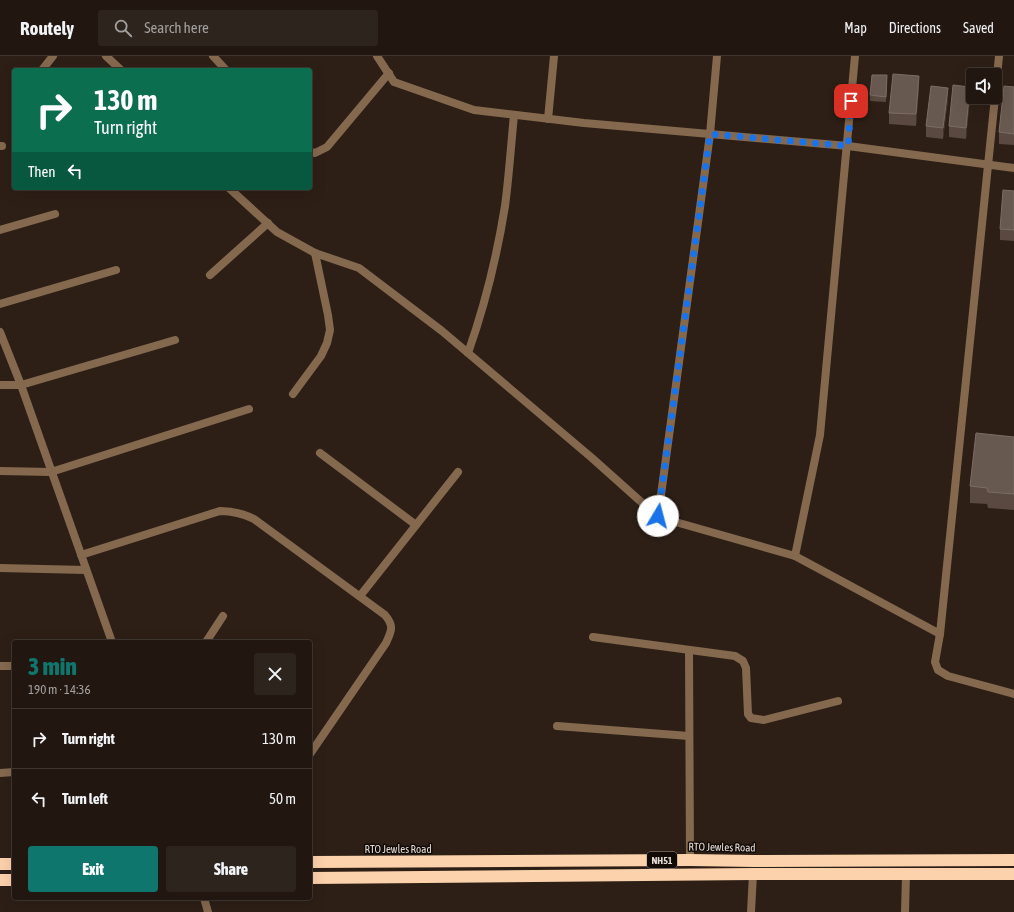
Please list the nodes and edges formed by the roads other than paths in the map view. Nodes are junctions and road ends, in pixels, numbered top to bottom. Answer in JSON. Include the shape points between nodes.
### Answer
{"nodes":[{"id":1,"x":53,"y":56,"type":"edge"},
{"id":2,"x":106,"y":56,"type":"edge"},
{"id":3,"x":213,"y":56,"type":"edge"},
{"id":4,"x":377,"y":56,"type":"edge"},
{"id":5,"x":554,"y":56,"type":"edge"},
{"id":6,"x":717,"y":56,"type":"edge"},
{"id":7,"x":855,"y":56,"type":"edge"},
{"id":8,"x":1000,"y":56,"type":"edge"},
{"id":9,"x":44,"y":68,"type":"edge"},
{"id":10,"x":119,"y":68,"type":"edge"},
{"id":11,"x":224,"y":68,"type":"edge"},
{"id":12,"x":999,"y":68,"type":"edge"},
{"id":13,"x":388,"y":73,"type":"junction"},
{"id":14,"x":994,"y":104,"type":"edge"},
{"id":15,"x":514,"y":115,"type":"junction"},
{"id":16,"x":548,"y":118,"type":"junction"},
{"id":17,"x":710,"y":134,"type":"junction"},
{"id":18,"x":848,"y":146,"type":"junction"},
{"id":19,"x":312,"y":152,"type":"edge"},
{"id":20,"x":987,"y":165,"type":"junction"},
{"id":21,"x":1014,"y":168,"type":"edge"},
{"id":22,"x":232,"y":190,"type":"edge"},
{"id":23,"x":54,"y":214,"type":"dead end"},
{"id":24,"x":268,"y":223,"type":"junction"},
{"id":25,"x":0,"y":230,"type":"edge"},
{"id":26,"x":315,"y":253,"type":"junction"},
{"id":27,"x":116,"y":270,"type":"dead end"},
{"id":28,"x":210,"y":275,"type":"dead end"},
{"id":29,"x":0,"y":304,"type":"edge"},
{"id":30,"x":0,"y":332,"type":"edge"},
{"id":31,"x":175,"y":340,"type":"dead end"},
{"id":32,"x":468,"y":353,"type":"junction"},
{"id":33,"x":0,"y":385,"type":"edge"},
{"id":34,"x":21,"y":385,"type":"junction"},
{"id":35,"x":293,"y":394,"type":"dead end"},
{"id":36,"x":249,"y":409,"type":"dead end"},
{"id":37,"x":320,"y":453,"type":"dead end"},
{"id":38,"x":0,"y":471,"type":"edge"},
{"id":39,"x":51,"y":472,"type":"junction"},
{"id":40,"x":458,"y":472,"type":"dead end"},
{"id":41,"x":658,"y":516,"type":"junction"},
{"id":42,"x":416,"y":525,"type":"junction"},
{"id":43,"x":81,"y":555,"type":"junction"},
{"id":44,"x":795,"y":556,"type":"junction"},
{"id":45,"x":0,"y":568,"type":"edge"},
{"id":46,"x":86,"y":570,"type":"junction"},
{"id":47,"x":360,"y":596,"type":"junction"},
{"id":48,"x":223,"y":616,"type":"dead end"},
{"id":49,"x":940,"y":634,"type":"junction"},
{"id":50,"x":593,"y":636,"type":"dead end"},
{"id":51,"x":111,"y":640,"type":"edge"},
{"id":52,"x":207,"y":640,"type":"edge"},
{"id":53,"x":689,"y":650,"type":"junction"},
{"id":54,"x":0,"y":666,"type":"edge"},
{"id":55,"x":12,"y":666,"type":"edge"},
{"id":56,"x":1014,"y":694,"type":"edge"},
{"id":57,"x":838,"y":701,"type":"dead end"},
{"id":58,"x":557,"y":726,"type":"dead end"},
{"id":59,"x":689,"y":736,"type":"junction"},
{"id":60,"x":312,"y":751,"type":"edge"},
{"id":61,"x":12,"y":772,"type":"edge"},
{"id":62,"x":0,"y":773,"type":"edge"},
{"id":63,"x":690,"y":860,"type":"junction"},
{"id":64,"x":1014,"y":860,"type":"edge"},
{"id":65,"x":312,"y":862,"type":"edge"},
{"id":66,"x":0,"y":864,"type":"edge"},
{"id":67,"x":12,"y":864,"type":"edge"},
{"id":68,"x":753,"y":874,"type":"junction"},
{"id":69,"x":906,"y":874,"type":"junction"},
{"id":70,"x":1014,"y":874,"type":"edge"},
{"id":71,"x":312,"y":878,"type":"edge"},
{"id":72,"x":0,"y":880,"type":"edge"},
{"id":73,"x":12,"y":880,"type":"edge"},
{"id":74,"x":205,"y":900,"type":"edge"},
{"id":75,"x":208,"y":912,"type":"edge"},
{"id":76,"x":751,"y":912,"type":"edge"},
{"id":77,"x":905,"y":912,"type":"edge"}],
"edges":[{"from":1,"to":9,"type":"street"},
{"from":2,"to":10,"type":"street"},
{"from":3,"to":11,"type":"street"},
{"from":4,"to":13,"type":"street"},
{"from":5,"to":16,"type":"street"},
{"from":6,"to":17,"type":"street"},
{"from":7,"to":18,"type":"street"},
{"from":8,"to":12,"type":"street"},
{"from":13,"to":15,"type":"street","via":[[394,82],[474,110]]},
{"from":13,"to":19,"type":"street","via":[[327,147]]},
{"from":14,"to":20,"type":"street"},
{"from":15,"to":16,"type":"street"},
{"from":15,"to":32,"type":"street","via":[[505,205],[492,272]]},
{"from":16,"to":17,"type":"street"},
{"from":17,"to":18,"type":"street"},
{"from":17,"to":41,"type":"street"},
{"from":18,"to":20,"type":"street"},
{"from":18,"to":44,"type":"street","via":[[820,434]]},
{"from":20,"to":21,"type":"street"},
{"from":20,"to":49,"type":"street"},
{"from":22,"to":24,"type":"street"},
{"from":23,"to":25,"type":"street"},
{"from":24,"to":26,"type":"street","via":[[277,232]]},
{"from":24,"to":28,"type":"street"},
{"from":26,"to":32,"type":"street","via":[[359,268]]},
{"from":26,"to":35,"type":"street","via":[[330,330],[321,356]]},
{"from":27,"to":29,"type":"street"},
{"from":30,"to":34,"type":"street"},
{"from":31,"to":34,"type":"street"},
{"from":32,"to":41,"type":"street"},
{"from":33,"to":34,"type":"street"},
{"from":34,"to":39,"type":"street"},
{"from":36,"to":39,"type":"street"},
{"from":37,"to":42,"type":"street"},
{"from":38,"to":39,"type":"street"},
{"from":39,"to":43,"type":"street"},
{"from":40,"to":42,"type":"street"},
{"from":41,"to":44,"type":"street"},
{"from":42,"to":47,"type":"street"},
{"from":43,"to":46,"type":"street"},
{"from":43,"to":47,"type":"street","via":[[220,511],[231,511],[254,519]]},
{"from":44,"to":49,"type":"street"},
{"from":45,"to":46,"type":"street"},
{"from":46,"to":51,"type":"street"},
{"from":47,"to":60,"type":"street","via":[[385,614],[391,622],[391,631],[386,643]]},
{"from":48,"to":52,"type":"street"},
{"from":49,"to":56,"type":"street","via":[[935,662],[938,670],[948,676]]},
{"from":50,"to":53,"type":"street"},
{"from":53,"to":57,"type":"street","via":[[735,656],[743,661],[746,668],[748,714],[751,718],[764,720]]},
{"from":53,"to":59,"type":"street"},
{"from":54,"to":55,"type":"street"},
{"from":58,"to":59,"type":"street"},
{"from":59,"to":63,"type":"street"},
{"from":61,"to":62,"type":"street"},
{"from":63,"to":64,"type":"highway","name":"RTO Jewles Road","number":"NH51"},
{"from":63,"to":65,"type":"highway","name":"RTO Jewles Road","number":"NH51"},
{"from":66,"to":67,"type":"highway"},
{"from":68,"to":69,"type":"highway","number":"NH51"},
{"from":68,"to":71,"type":"highway","number":"NH51"},
{"from":68,"to":76,"type":"street"},
{"from":69,"to":70,"type":"highway","number":"NH51"},
{"from":69,"to":77,"type":"street"},
{"from":72,"to":73,"type":"highway"},
{"from":74,"to":75,"type":"street"}]}
